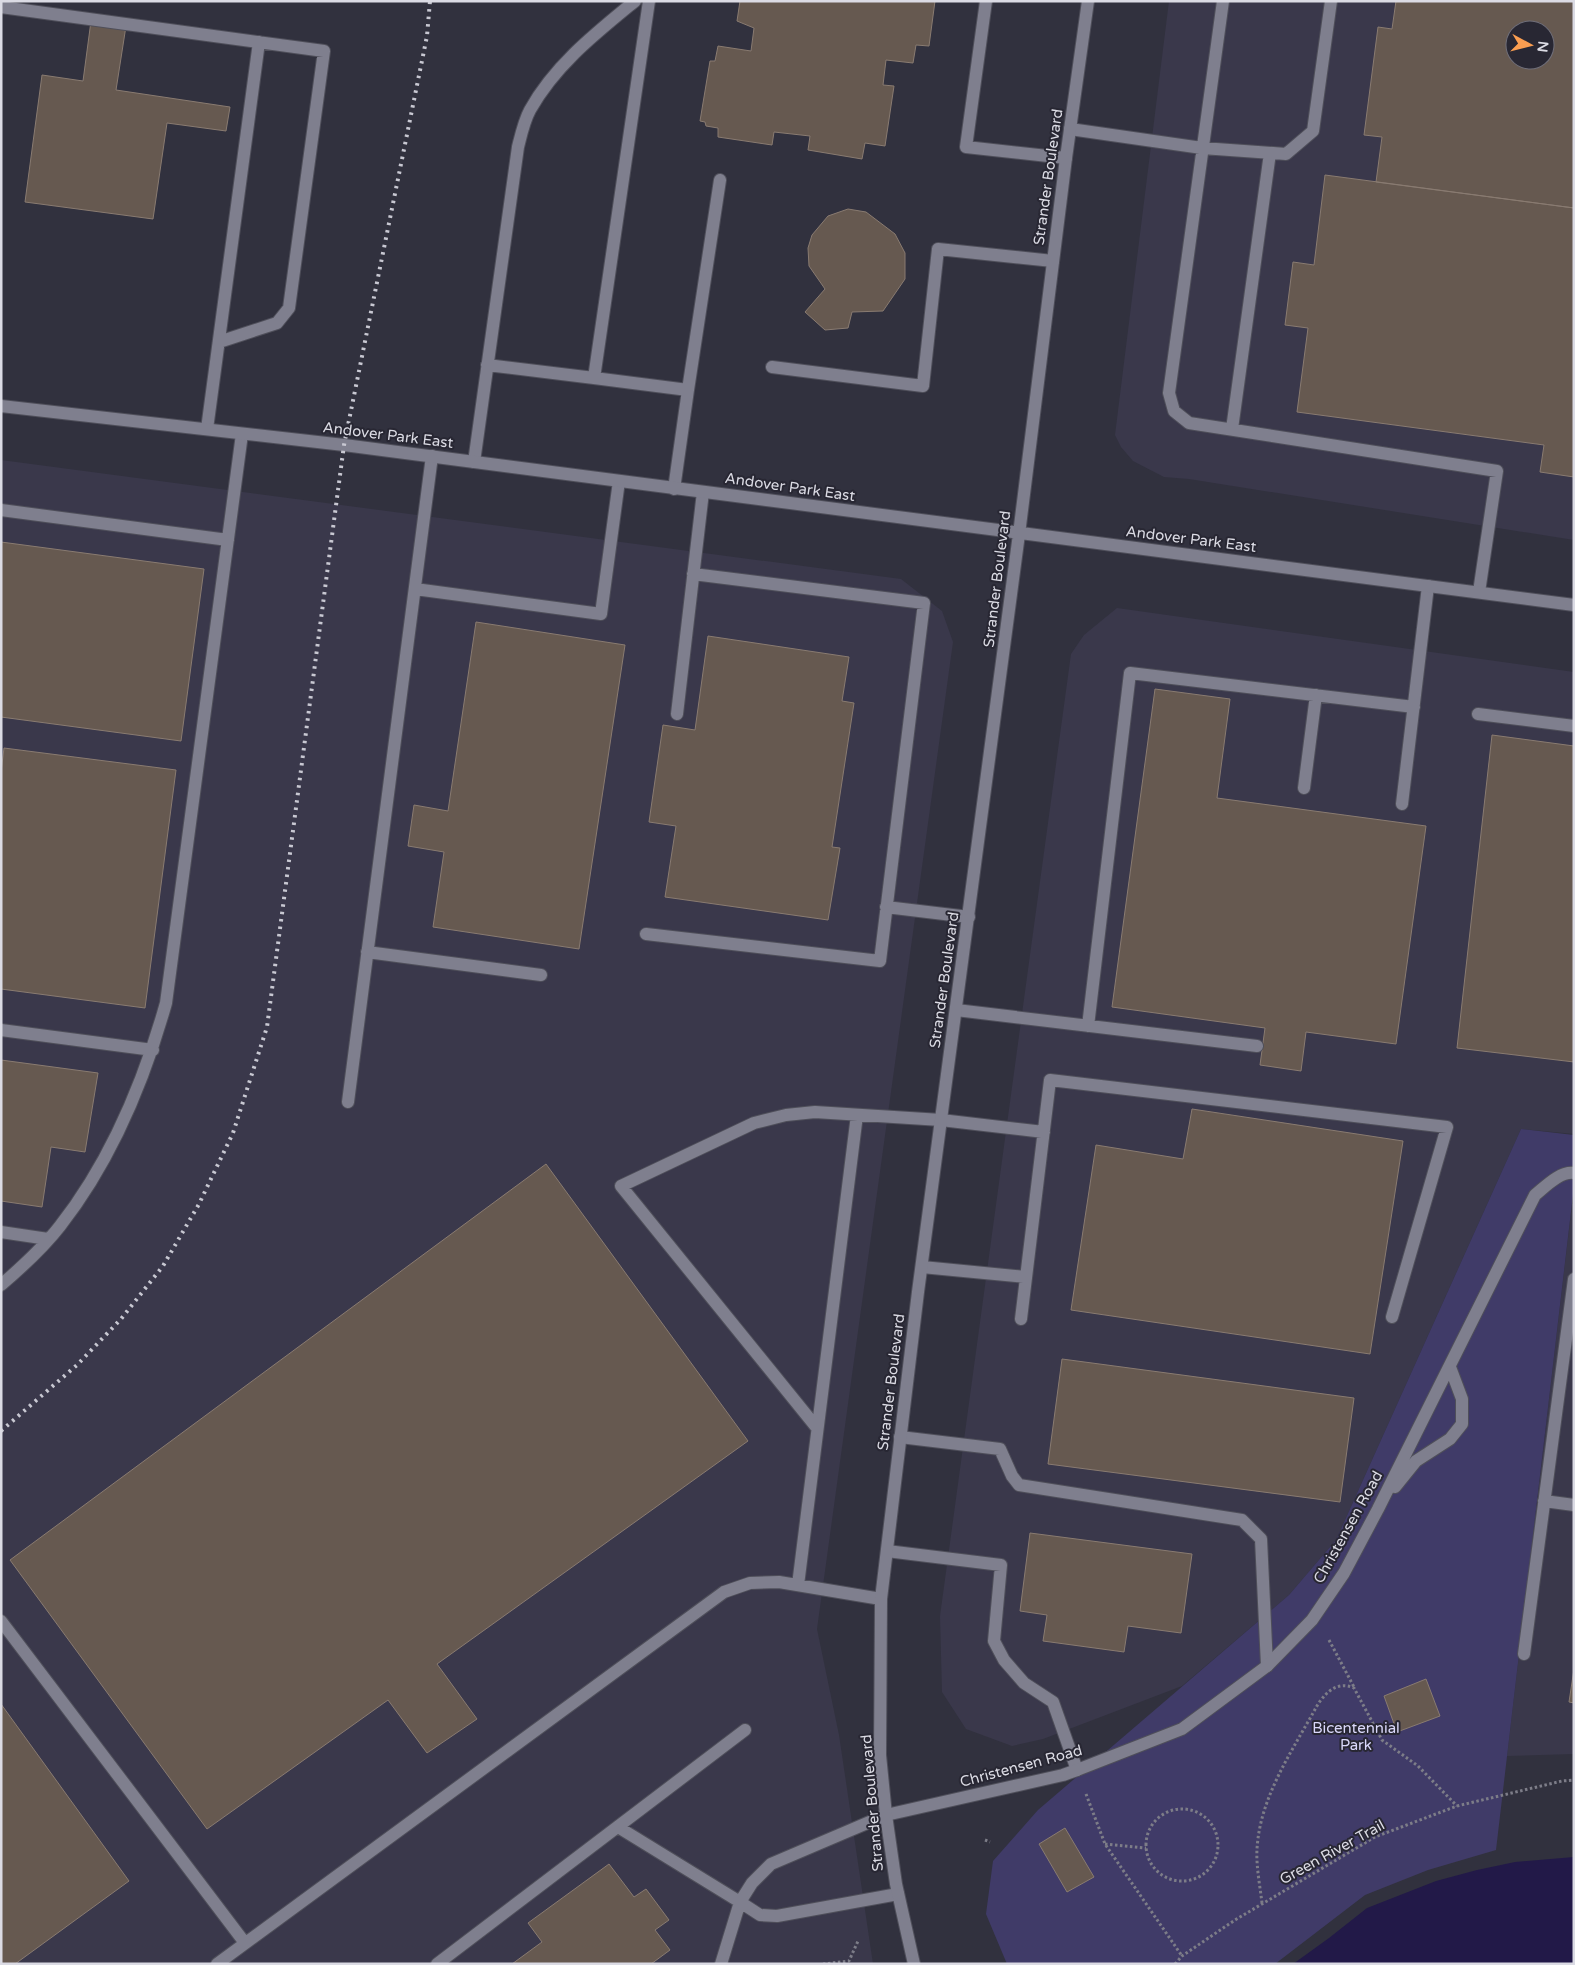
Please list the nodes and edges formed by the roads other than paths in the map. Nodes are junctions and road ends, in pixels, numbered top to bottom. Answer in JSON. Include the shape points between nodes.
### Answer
{"nodes":[{"id":1,"x":635,"y":1,"type":"edge"},
{"id":2,"x":649,"y":1,"type":"edge"},
{"id":3,"x":986,"y":1,"type":"edge"},
{"id":4,"x":1088,"y":1,"type":"edge"},
{"id":5,"x":1223,"y":1,"type":"edge"},
{"id":6,"x":1331,"y":1,"type":"edge"},
{"id":7,"x":1,"y":7,"type":"edge"},
{"id":8,"x":259,"y":42,"type":"junction"},
{"id":9,"x":1070,"y":129,"type":"junction"},
{"id":10,"x":1202,"y":148,"type":"junction"},
{"id":11,"x":1270,"y":153,"type":"junction"},
{"id":12,"x":1066,"y":158,"type":"junction"},
{"id":13,"x":720,"y":180,"type":"dead end"},
{"id":14,"x":1053,"y":261,"type":"junction"},
{"id":15,"x":219,"y":342,"type":"junction"},
{"id":16,"x":487,"y":365,"type":"junction"},
{"id":17,"x":772,"y":367,"type":"dead end"},
{"id":18,"x":594,"y":378,"type":"junction"},
{"id":19,"x":688,"y":390,"type":"junction"},
{"id":20,"x":1,"y":406,"type":"edge"},
{"id":21,"x":207,"y":429,"type":"junction"},
{"id":22,"x":1232,"y":429,"type":"junction"},
{"id":23,"x":242,"y":434,"type":"junction"},
{"id":24,"x":432,"y":456,"type":"junction"},
{"id":25,"x":474,"y":462,"type":"junction"},
{"id":26,"x":619,"y":481,"type":"junction"},
{"id":27,"x":674,"y":489,"type":"junction"},
{"id":28,"x":703,"y":492,"type":"junction"},
{"id":29,"x":1,"y":510,"type":"edge"},
{"id":30,"x":1019,"y":534,"type":"junction"},
{"id":31,"x":228,"y":540,"type":"junction"},
{"id":32,"x":693,"y":574,"type":"junction"},
{"id":33,"x":1428,"y":586,"type":"junction"},
{"id":34,"x":415,"y":589,"type":"junction"},
{"id":35,"x":1478,"y":592,"type":"junction"},
{"id":36,"x":1574,"y":605,"type":"edge"},
{"id":37,"x":1316,"y":695,"type":"junction"},
{"id":38,"x":1414,"y":707,"type":"junction"},
{"id":39,"x":677,"y":714,"type":"dead end"},
{"id":40,"x":1478,"y":714,"type":"dead end"},
{"id":41,"x":1574,"y":726,"type":"edge"},
{"id":42,"x":1304,"y":788,"type":"dead end"},
{"id":43,"x":1402,"y":804,"type":"dead end"},
{"id":44,"x":886,"y":907,"type":"junction"},
{"id":45,"x":969,"y":917,"type":"junction"},
{"id":46,"x":646,"y":934,"type":"dead end"},
{"id":47,"x":367,"y":952,"type":"junction"},
{"id":48,"x":541,"y":975,"type":"dead end"},
{"id":49,"x":956,"y":1010,"type":"junction"},
{"id":50,"x":1088,"y":1026,"type":"junction"},
{"id":51,"x":1,"y":1030,"type":"edge"},
{"id":52,"x":1257,"y":1046,"type":"dead end"},
{"id":53,"x":153,"y":1050,"type":"junction"},
{"id":54,"x":348,"y":1102,"type":"dead end"},
{"id":55,"x":857,"y":1115,"type":"junction"},
{"id":56,"x":941,"y":1120,"type":"junction"},
{"id":57,"x":1044,"y":1132,"type":"junction"},
{"id":58,"x":1574,"y":1173,"type":"edge"},
{"id":59,"x":1,"y":1232,"type":"edge"},
{"id":60,"x":48,"y":1239,"type":"junction"},
{"id":61,"x":922,"y":1267,"type":"junction"},
{"id":62,"x":1026,"y":1277,"type":"junction"},
{"id":63,"x":1574,"y":1279,"type":"edge"},
{"id":64,"x":1,"y":1285,"type":"edge"},
{"id":65,"x":1392,"y":1317,"type":"dead end"},
{"id":66,"x":1020,"y":1319,"type":"dead end"},
{"id":67,"x":1450,"y":1367,"type":"junction"},
{"id":68,"x":818,"y":1428,"type":"junction"},
{"id":69,"x":900,"y":1437,"type":"junction"},
{"id":70,"x":1544,"y":1501,"type":"junction"},
{"id":71,"x":1574,"y":1505,"type":"edge"},
{"id":72,"x":1378,"y":1509,"type":"junction"},
{"id":73,"x":887,"y":1551,"type":"junction"},
{"id":74,"x":798,"y":1585,"type":"junction"},
{"id":75,"x":881,"y":1599,"type":"junction"},
{"id":76,"x":1,"y":1621,"type":"edge"},
{"id":77,"x":1524,"y":1654,"type":"dead end"},
{"id":78,"x":1267,"y":1666,"type":"junction"},
{"id":79,"x":745,"y":1730,"type":"dead end"},
{"id":80,"x":1077,"y":1770,"type":"junction"},
{"id":81,"x":886,"y":1815,"type":"junction"},
{"id":82,"x":618,"y":1827,"type":"junction"},
{"id":83,"x":898,"y":1894,"type":"junction"},
{"id":84,"x":740,"y":1902,"type":"junction"},
{"id":85,"x":245,"y":1943,"type":"junction"},
{"id":86,"x":217,"y":1964,"type":"edge"},
{"id":87,"x":437,"y":1964,"type":"edge"},
{"id":88,"x":721,"y":1964,"type":"edge"},
{"id":89,"x":914,"y":1964,"type":"edge"}],
"edges":[{"from":1,"to":16,"type":"street","via":[[552,76],[529,112],[518,147]]},
{"from":2,"to":18,"type":"street"},
{"from":3,"to":12,"type":"street","via":[[966,146]]},
{"from":4,"to":9,"type":"street","name":"Strander Boulevard"},
{"from":5,"to":10,"type":"street"},
{"from":6,"to":11,"type":"street","via":[[1313,131],[1286,154]]},
{"from":7,"to":8,"type":"street"},
{"from":8,"to":15,"type":"street"},
{"from":8,"to":15,"type":"street","via":[[324,51],[289,308],[277,323]]},
{"from":9,"to":10,"type":"street"},
{"from":9,"to":12,"type":"street","name":"Strander Boulevard"},
{"from":10,"to":11,"type":"street"},
{"from":10,"to":22,"type":"street","via":[[1168,393],[1174,411],[1189,423]]},
{"from":11,"to":22,"type":"street"},
{"from":12,"to":14,"type":"street","name":"Strander Boulevard"},
{"from":13,"to":19,"type":"street"},
{"from":14,"to":17,"type":"street","via":[[938,249],[923,386]]},
{"from":14,"to":30,"type":"street","name":"Strander Boulevard"},
{"from":15,"to":21,"type":"street"},
{"from":16,"to":18,"type":"street"},
{"from":16,"to":25,"type":"street"},
{"from":18,"to":19,"type":"street"},
{"from":19,"to":27,"type":"street"},
{"from":20,"to":21,"type":"street","name":"Andover Park East"},
{"from":21,"to":23,"type":"street","name":"Andover Park East"},
{"from":22,"to":35,"type":"street","via":[[1497,471]]},
{"from":23,"to":24,"type":"street","name":"Andover Park East"},
{"from":23,"to":31,"type":"street"},
{"from":24,"to":25,"type":"street","name":"Andover Park East"},
{"from":24,"to":34,"type":"street"},
{"from":25,"to":26,"type":"street","name":"Andover Park East"},
{"from":26,"to":27,"type":"street","name":"Andover Park East"},
{"from":26,"to":34,"type":"street","via":[[602,614]]},
{"from":27,"to":28,"type":"street","name":"Andover Park East"},
{"from":28,"to":30,"type":"street","name":"Andover Park East"},
{"from":28,"to":32,"type":"street"},
{"from":29,"to":31,"type":"street"},
{"from":30,"to":33,"type":"street","name":"Andover Park East"},
{"from":30,"to":45,"type":"street","name":"Strander Boulevard"},
{"from":31,"to":53,"type":"street","via":[[166,1003]]},
{"from":32,"to":39,"type":"street"},
{"from":32,"to":44,"type":"street","via":[[924,602]]},
{"from":33,"to":35,"type":"street","name":"Andover Park East"},
{"from":33,"to":38,"type":"street"},
{"from":34,"to":47,"type":"street"},
{"from":35,"to":36,"type":"street","name":"Andover Park East"},
{"from":37,"to":38,"type":"street"},
{"from":37,"to":42,"type":"street"},
{"from":37,"to":50,"type":"street","via":[[1130,673]]},
{"from":38,"to":43,"type":"street"},
{"from":40,"to":41,"type":"street"},
{"from":44,"to":45,"type":"street"},
{"from":44,"to":46,"type":"street","via":[[880,961]]},
{"from":45,"to":49,"type":"street","name":"Strander Boulevard"},
{"from":47,"to":48,"type":"street"},
{"from":47,"to":54,"type":"street"},
{"from":49,"to":50,"type":"street"},
{"from":49,"to":56,"type":"street","name":"Strander Boulevard"},
{"from":50,"to":52,"type":"street"},
{"from":51,"to":53,"type":"street"},
{"from":53,"to":60,"type":"street","via":[[106,1155],[83,1195]]},
{"from":55,"to":56,"type":"street"},
{"from":55,"to":68,"type":"street"},
{"from":55,"to":68,"type":"street","via":[[815,1112],[754,1123],[622,1186]]},
{"from":56,"to":57,"type":"street"},
{"from":56,"to":61,"type":"street","name":"Strander Boulevard"},
{"from":57,"to":62,"type":"street"},
{"from":57,"to":65,"type":"street","via":[[1050,1080],[1447,1127]]},
{"from":58,"to":67,"type":"street","name":"Christensen Road","via":[[1568,1172],[1552,1181],[1535,1195]]},
{"from":59,"to":60,"type":"street"},
{"from":60,"to":64,"type":"street"},
{"from":61,"to":62,"type":"street"},
{"from":61,"to":69,"type":"street","name":"Strander Boulevard"},
{"from":62,"to":66,"type":"street"},
{"from":63,"to":70,"type":"street"},
{"from":67,"to":72,"type":"street","name":"Christensen Road"},
{"from":67,"to":72,"type":"street","via":[[1462,1399],[1462,1424],[1450,1439],[1416,1461]]},
{"from":68,"to":74,"type":"street"},
{"from":69,"to":73,"type":"street","name":"Strander Boulevard"},
{"from":69,"to":78,"type":"street","via":[[1000,1449],[1019,1484],[1242,1520],[1261,1539]]},
{"from":70,"to":71,"type":"street"},
{"from":70,"to":77,"type":"street"},
{"from":72,"to":78,"type":"street","name":"Christensen Road","via":[[1344,1573],[1312,1620]]},
{"from":73,"to":75,"type":"street","name":"Strander Boulevard"},
{"from":73,"to":80,"type":"street","via":[[1001,1565],[994,1641],[1004,1660],[1024,1683],[1053,1702]]},
{"from":74,"to":75,"type":"street"},
{"from":74,"to":85,"type":"street","via":[[750,1583],[724,1592]]},
{"from":75,"to":81,"type":"street","name":"Strander Boulevard","via":[[880,1755]]},
{"from":76,"to":85,"type":"street"},
{"from":78,"to":80,"type":"street","name":"Christensen Road","via":[[1182,1729]]},
{"from":79,"to":82,"type":"street"},
{"from":80,"to":81,"type":"street","name":"Christensen Road"},
{"from":81,"to":83,"type":"street","name":"Strander Boulevard"},
{"from":81,"to":84,"type":"street","name":"Christensen Road","via":[[771,1864],[752,1883]]},
{"from":82,"to":84,"type":"street"},
{"from":82,"to":87,"type":"street"},
{"from":83,"to":84,"type":"street","via":[[777,1916],[760,1915]]},
{"from":83,"to":89,"type":"street","name":"Strander Boulevard"},
{"from":84,"to":88,"type":"street","name":"Christensen Road"},
{"from":85,"to":86,"type":"street"}]}
